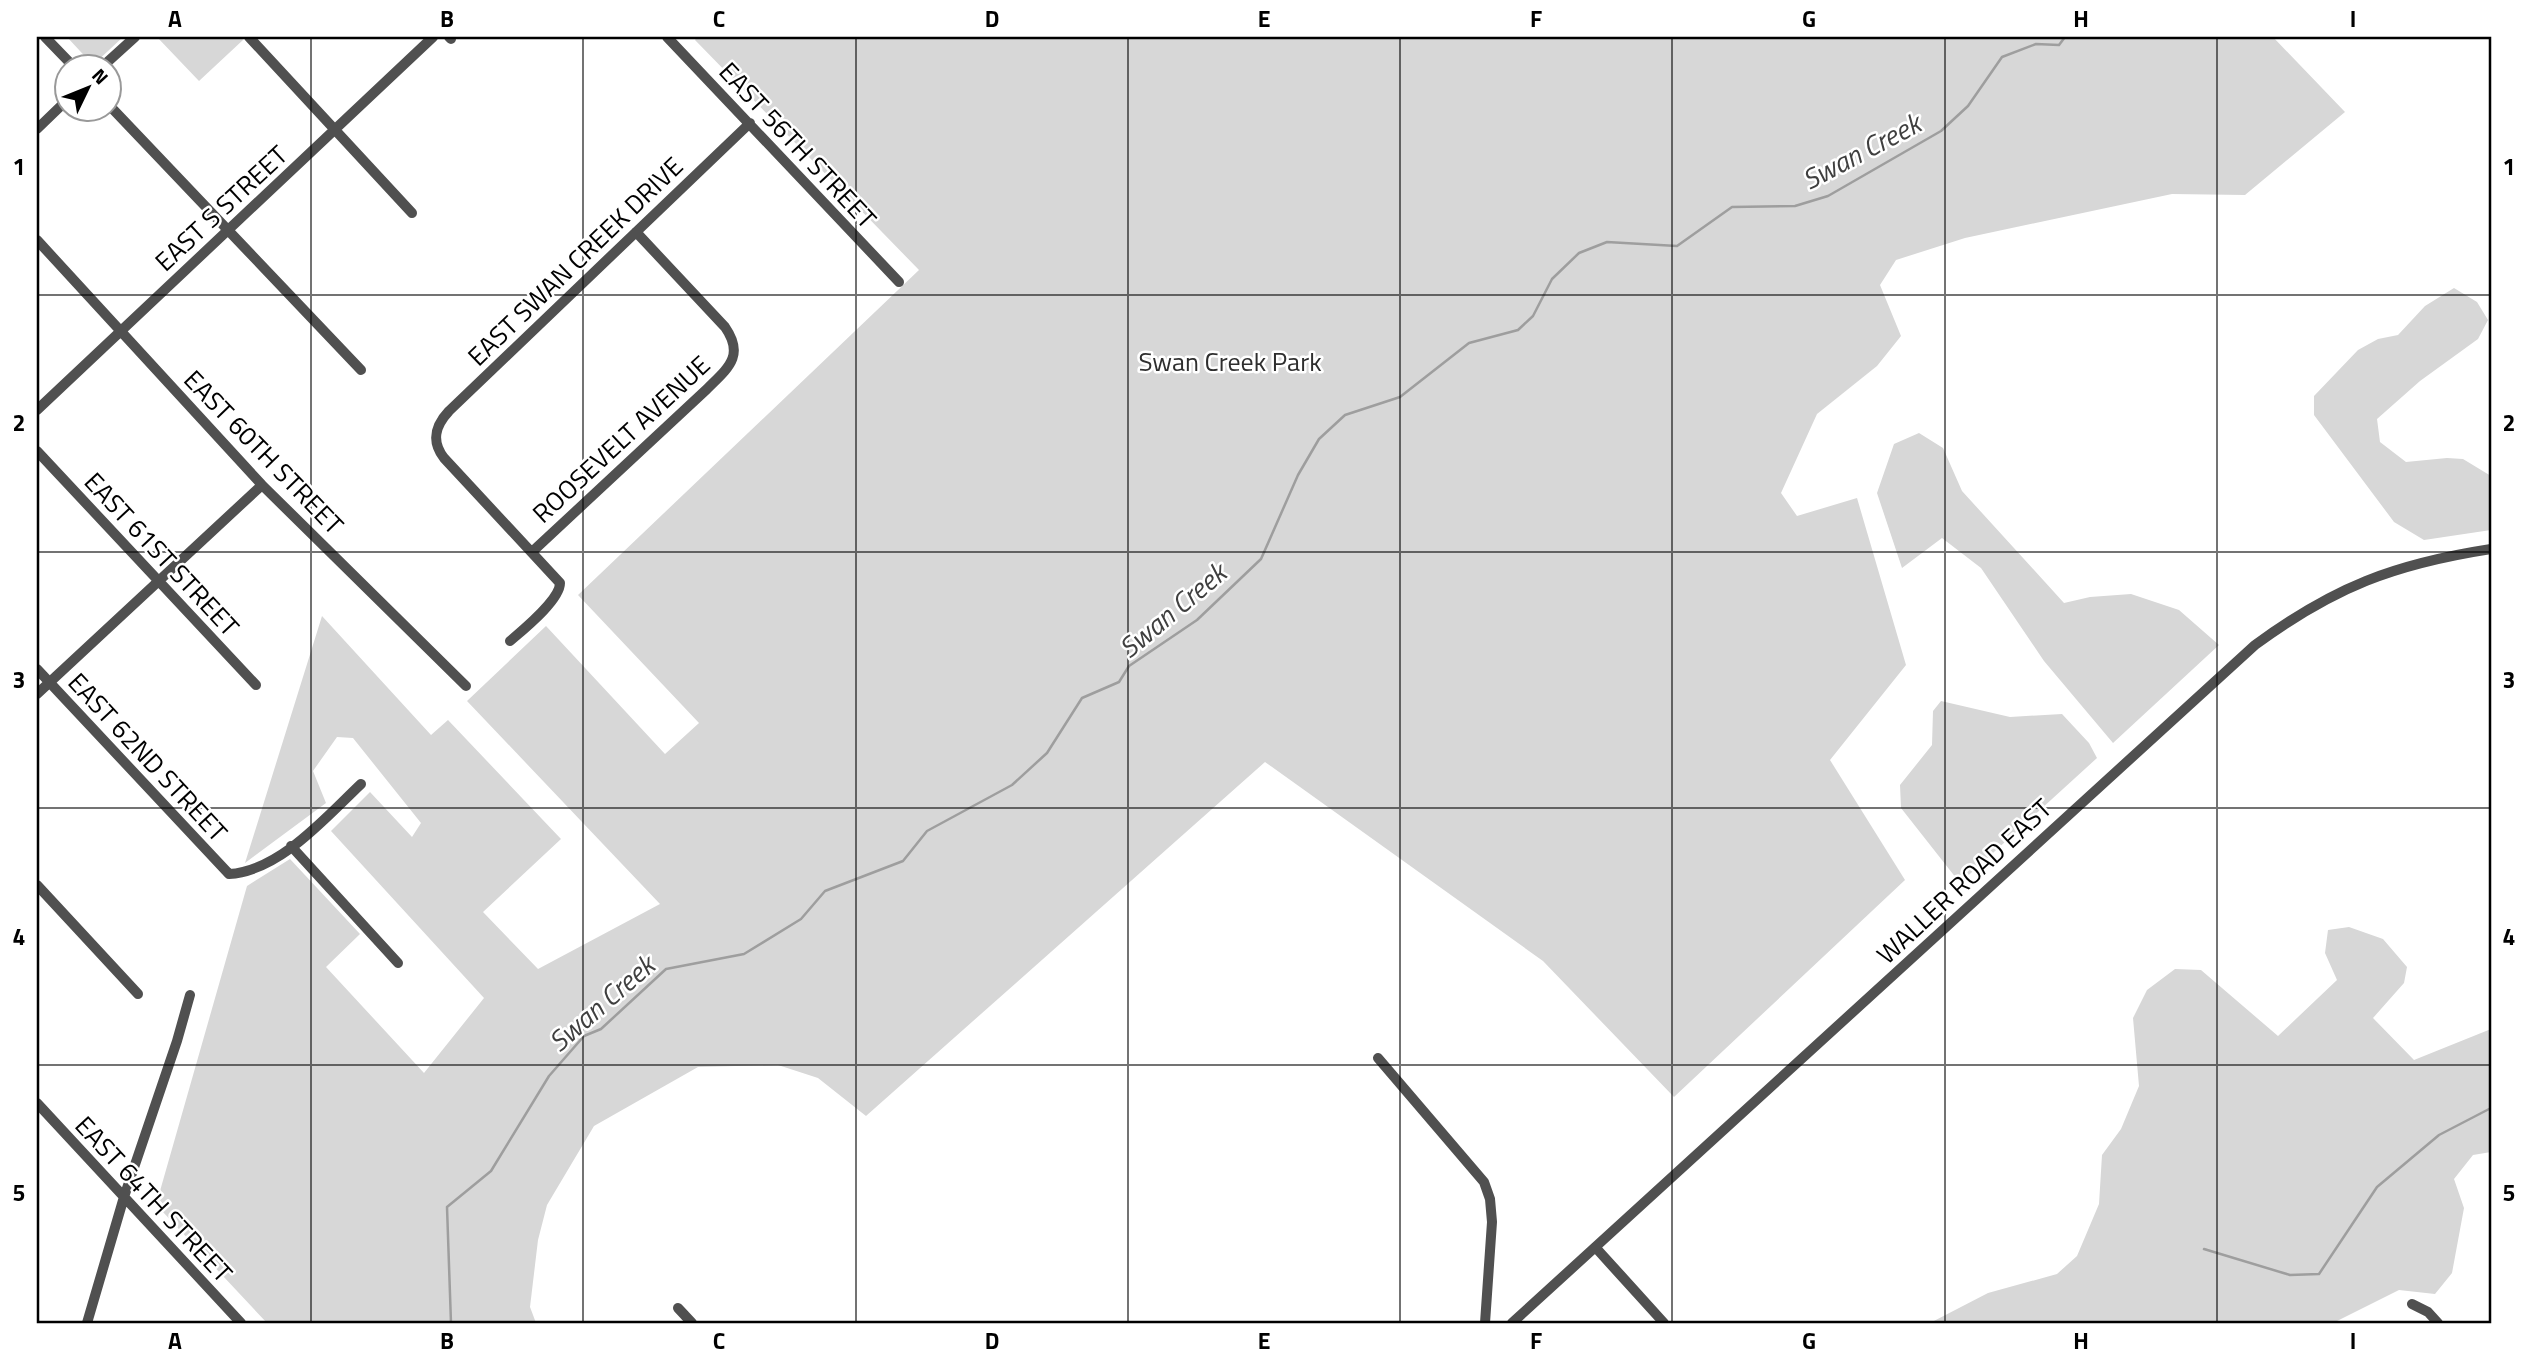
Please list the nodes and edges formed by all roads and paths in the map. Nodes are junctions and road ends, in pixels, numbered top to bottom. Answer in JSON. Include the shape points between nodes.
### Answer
{"nodes":[{"id":1,"x":45,"y":37,"type":"edge"},
{"id":2,"x":135,"y":37,"type":"edge"},
{"id":3,"x":249,"y":37,"type":"edge"},
{"id":4,"x":433,"y":37,"type":"edge"},
{"id":5,"x":667,"y":37,"type":"edge"},
{"id":6,"x":59,"y":52,"type":"edge"},
{"id":7,"x":118,"y":52,"type":"edge"},
{"id":8,"x":52,"y":115,"type":"edge"},
{"id":9,"x":122,"y":119,"type":"edge"},
{"id":10,"x":750,"y":123,"type":"junction"},
{"id":11,"x":37,"y":129,"type":"edge"},
{"id":12,"x":334,"y":130,"type":"junction"},
{"id":13,"x":412,"y":213,"type":"dead end"},
{"id":14,"x":228,"y":231,"type":"junction"},
{"id":15,"x":636,"y":232,"type":"junction"},
{"id":16,"x":37,"y":240,"type":"edge"},
{"id":17,"x":898,"y":282,"type":"dead end"},
{"id":18,"x":121,"y":331,"type":"junction"},
{"id":19,"x":360,"y":370,"type":"dead end"},
{"id":20,"x":37,"y":410,"type":"edge"},
{"id":21,"x":37,"y":451,"type":"edge"},
{"id":22,"x":262,"y":485,"type":"junction"},
{"id":23,"x":2491,"y":549,"type":"edge"},
{"id":24,"x":533,"y":551,"type":"junction"},
{"id":25,"x":158,"y":582,"type":"junction"},
{"id":26,"x":510,"y":641,"type":"dead end"},
{"id":27,"x":37,"y":670,"type":"edge"},
{"id":28,"x":49,"y":683,"type":"junction"},
{"id":29,"x":256,"y":685,"type":"dead end"},
{"id":30,"x":466,"y":686,"type":"dead end"},
{"id":31,"x":37,"y":694,"type":"edge"},
{"id":32,"x":361,"y":784,"type":"dead end"},
{"id":33,"x":292,"y":846,"type":"junction"},
{"id":34,"x":37,"y":885,"type":"edge"},
{"id":35,"x":398,"y":962,"type":"dead end"},
{"id":36,"x":138,"y":994,"type":"dead end"},
{"id":37,"x":190,"y":995,"type":"dead end"},
{"id":38,"x":1378,"y":1058,"type":"dead end"},
{"id":39,"x":37,"y":1103,"type":"edge"},
{"id":40,"x":124,"y":1197,"type":"junction"},
{"id":41,"x":1596,"y":1248,"type":"junction"},
{"id":42,"x":2412,"y":1304,"type":"dead end"},
{"id":43,"x":678,"y":1308,"type":"dead end"},
{"id":44,"x":87,"y":1323,"type":"edge"},
{"id":45,"x":241,"y":1323,"type":"edge"},
{"id":46,"x":692,"y":1323,"type":"edge"},
{"id":47,"x":1485,"y":1323,"type":"edge"},
{"id":48,"x":1512,"y":1323,"type":"edge"},
{"id":49,"x":1664,"y":1323,"type":"edge"},
{"id":50,"x":2438,"y":1323,"type":"edge"}],
"edges":[{"from":1,"to":6,"type":"street"},
{"from":2,"to":7,"type":"street"},
{"from":3,"to":12,"type":"street"},
{"from":4,"to":12,"type":"street","name":"EAST S STREET"},
{"from":5,"to":10,"type":"street","name":"EAST 56TH STREET"},
{"from":8,"to":11,"type":"street"},
{"from":9,"to":14,"type":"street"},
{"from":10,"to":15,"type":"street","name":"EAST SWAN CREEK DRIVE"},
{"from":10,"to":17,"type":"street","name":"EAST 56TH STREET"},
{"from":12,"to":13,"type":"street"},
{"from":12,"to":14,"type":"street","name":"EAST S STREET"},
{"from":14,"to":18,"type":"street","name":"EAST S STREET"},
{"from":14,"to":19,"type":"street"},
{"from":15,"to":24,"type":"street","name":"EAST SWAN CREEK DRIVE","via":[[449,411],[435,435],[444,458]]},
{"from":15,"to":24,"type":"street","name":"ROOSEVELT AVENUE","via":[[725,327],[733,340],[734,355],[707,389]]},
{"from":16,"to":18,"type":"street","name":"EAST 60TH STREET"},
{"from":18,"to":20,"type":"street","name":"EAST S STREET"},
{"from":18,"to":22,"type":"street","name":"EAST 60TH STREET"},
{"from":21,"to":25,"type":"street","name":"EAST 61ST STREET"},
{"from":22,"to":25,"type":"street"},
{"from":22,"to":30,"type":"street","name":"EAST 60TH STREET"},
{"from":23,"to":41,"type":"street","name":"WALLER ROAD EAST","via":[[2411,565],[2345,588],[2255,645]]},
{"from":24,"to":26,"type":"street","via":[[559,581],[559,591]]},
{"from":25,"to":28,"type":"street"},
{"from":25,"to":29,"type":"street","name":"EAST 61ST STREET"},
{"from":27,"to":28,"type":"street","name":"EAST 62ND STREET"},
{"from":28,"to":31,"type":"street"},
{"from":28,"to":33,"type":"street","name":"EAST 62ND STREET","via":[[229,874],[265,866]]},
{"from":32,"to":33,"type":"street"},
{"from":33,"to":35,"type":"street"},
{"from":34,"to":36,"type":"street"},
{"from":37,"to":40,"type":"street"},
{"from":38,"to":47,"type":"street","via":[[1484,1182],[1492,1222]]},
{"from":39,"to":40,"type":"street","name":"EAST 64TH STREET"},
{"from":40,"to":44,"type":"street"},
{"from":40,"to":45,"type":"street","name":"EAST 64TH STREET"},
{"from":41,"to":48,"type":"street","name":"WALLER ROAD EAST"},
{"from":41,"to":49,"type":"street"},
{"from":42,"to":50,"type":"street"},
{"from":43,"to":46,"type":"street"}]}
